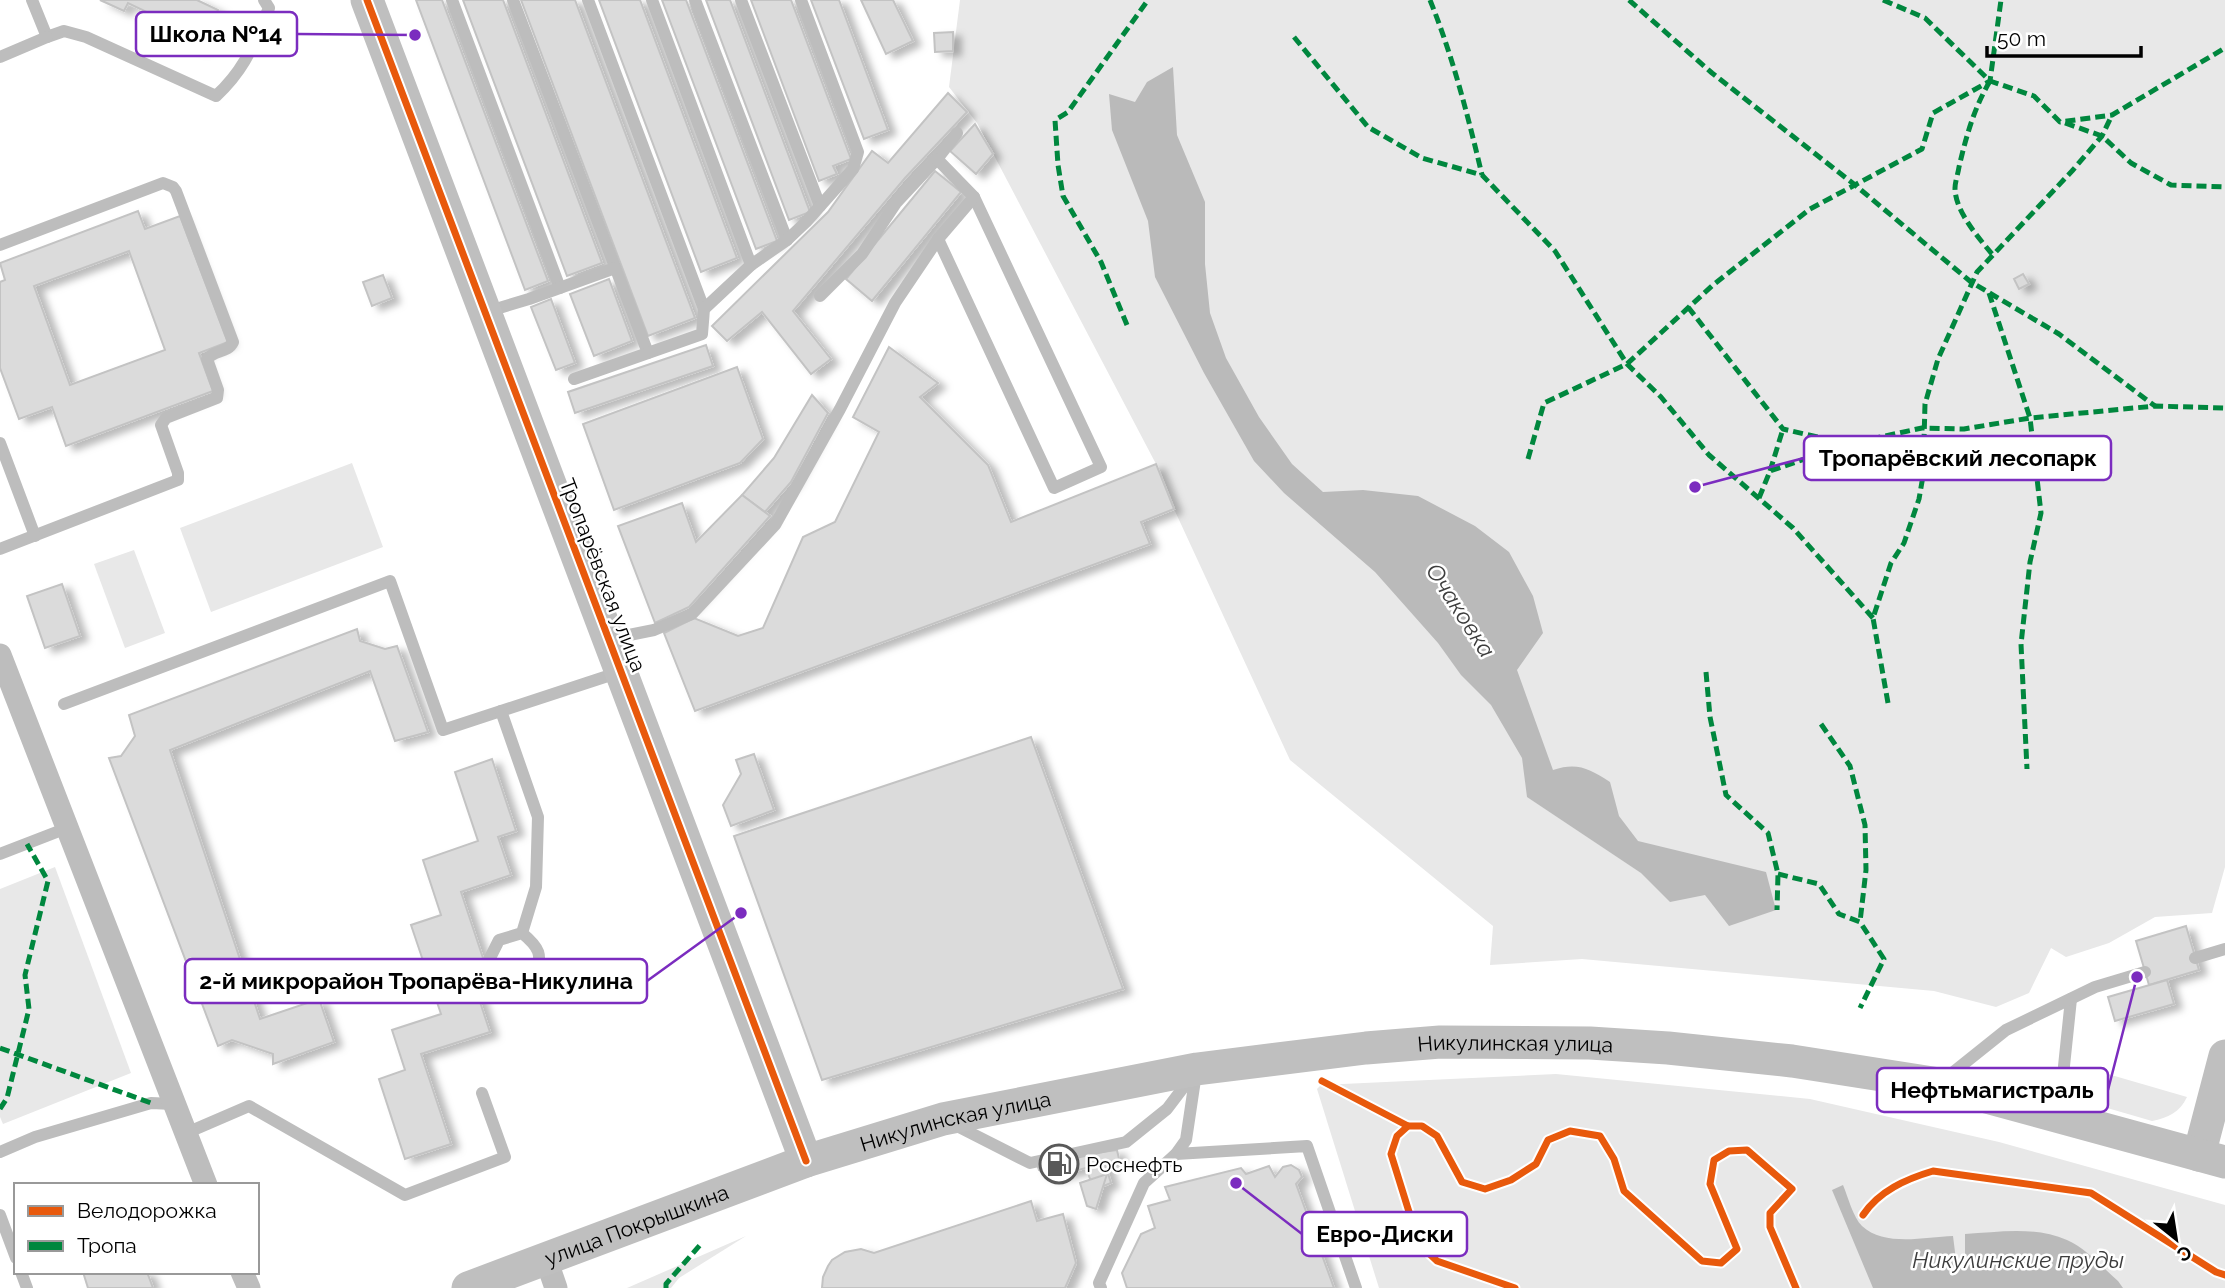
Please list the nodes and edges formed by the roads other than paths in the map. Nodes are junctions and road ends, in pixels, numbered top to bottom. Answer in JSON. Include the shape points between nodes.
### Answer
{"nodes":[{"id":1,"x":32,"y":0,"type":"edge"},
{"id":2,"x":264,"y":0,"type":"edge"},
{"id":3,"x":368,"y":0,"type":"edge"},
{"id":4,"x":452,"y":0,"type":"edge"},
{"id":5,"x":513,"y":0,"type":"edge"},
{"id":6,"x":588,"y":0,"type":"edge"},
{"id":7,"x":652,"y":0,"type":"edge"},
{"id":8,"x":695,"y":0,"type":"edge"},
{"id":9,"x":741,"y":0,"type":"edge"},
{"id":10,"x":801,"y":0,"type":"edge"},
{"id":11,"x":47,"y":37,"type":"junction"},
{"id":12,"x":0,"y":57,"type":"edge"},
{"id":13,"x":957,"y":133,"type":"dead end"},
{"id":14,"x":937,"y":159,"type":"junction"},
{"id":15,"x":974,"y":197,"type":"junction"},
{"id":16,"x":820,"y":206,"type":"junction"},
{"id":17,"x":938,"y":239,"type":"junction"},
{"id":18,"x":787,"y":240,"type":"junction"},
{"id":19,"x":0,"y":245,"type":"edge"},
{"id":20,"x":751,"y":265,"type":"junction"},
{"id":21,"x":615,"y":268,"type":"junction"},
{"id":22,"x":560,"y":288,"type":"junction"},
{"id":23,"x":820,"y":296,"type":"dead end"},
{"id":24,"x":704,"y":309,"type":"junction"},
{"id":25,"x":485,"y":312,"type":"junction"},
{"id":26,"x":648,"y":353,"type":"junction"},
{"id":27,"x":574,"y":379,"type":"dead end"},
{"id":28,"x":0,"y":443,"type":"edge"},
{"id":29,"x":35,"y":536,"type":"junction"},
{"id":30,"x":0,"y":549,"type":"edge"},
{"id":31,"x":608,"y":639,"type":"junction"},
{"id":32,"x":0,"y":655,"type":"edge"},
{"id":33,"x":621,"y":671,"type":"junction"},
{"id":34,"x":64,"y":704,"type":"dead end"},
{"id":35,"x":501,"y":711,"type":"junction"},
{"id":36,"x":67,"y":828,"type":"junction"},
{"id":37,"x":0,"y":854,"type":"edge"},
{"id":38,"x":522,"y":933,"type":"junction"},
{"id":39,"x":2225,"y":949,"type":"edge"},
{"id":40,"x":2195,"y":958,"type":"dead end"},
{"id":41,"x":2146,"y":972,"type":"dead end"},
{"id":42,"x":2071,"y":999,"type":"junction"},
{"id":43,"x":2225,"y":1056,"type":"edge"},
{"id":44,"x":1197,"y":1069,"type":"junction"},
{"id":45,"x":1939,"y":1084,"type":"junction"},
{"id":46,"x":482,"y":1093,"type":"dead end"},
{"id":47,"x":173,"y":1104,"type":"junction"},
{"id":48,"x":943,"y":1119,"type":"junction"},
{"id":49,"x":2074,"y":1121,"type":"junction"},
{"id":50,"x":184,"y":1133,"type":"junction"},
{"id":51,"x":0,"y":1152,"type":"edge"},
{"id":52,"x":1176,"y":1154,"type":"junction"},
{"id":53,"x":2212,"y":1159,"type":"edge"},
{"id":54,"x":806,"y":1161,"type":"junction"},
{"id":55,"x":205,"y":1183,"type":"edge"},
{"id":56,"x":0,"y":1215,"type":"edge"},
{"id":57,"x":14,"y":1253,"type":"edge"},
{"id":58,"x":551,"y":1273,"type":"edge"},
{"id":59,"x":468,"y":1288,"type":"edge"},
{"id":60,"x":1101,"y":1288,"type":"edge"},
{"id":61,"x":1356,"y":1288,"type":"edge"}],
"edges":[{"from":1,"to":11,"type":"lane"},
{"from":2,"to":11,"type":"lane","via":[[269,8],[246,62],[216,96],[86,37],[64,32]]},
{"from":3,"to":25,"type":"main road","name":"Тропарёвская улица"},
{"from":4,"to":22,"type":"lane"},
{"from":5,"to":21,"type":"lane"},
{"from":6,"to":24,"type":"lane"},
{"from":7,"to":20,"type":"lane"},
{"from":8,"to":18,"type":"lane"},
{"from":9,"to":16,"type":"lane"},
{"from":10,"to":16,"type":"lane","via":[[858,152],[853,169]]},
{"from":11,"to":12,"type":"lane"},
{"from":13,"to":14,"type":"lane"},
{"from":14,"to":15,"type":"lane"},
{"from":14,"to":23,"type":"lane","via":[[896,203],[862,254]]},
{"from":15,"to":17,"type":"lane"},
{"from":15,"to":17,"type":"lane","via":[[1101,467],[1054,488]]},
{"from":16,"to":18,"type":"lane"},
{"from":17,"to":31,"type":"lane","via":[[895,303],[775,525],[692,614],[654,630]]},
{"from":18,"to":20,"type":"lane"},
{"from":19,"to":29,"type":"lane","via":[[169,184],[176,191],[233,342],[207,359],[217,398],[166,418],[161,425],[178,481]]},
{"from":20,"to":24,"type":"lane"},
{"from":21,"to":22,"type":"lane"},
{"from":21,"to":26,"type":"lane"},
{"from":22,"to":25,"type":"lane"},
{"from":24,"to":26,"type":"lane","via":[[702,334]]},
{"from":25,"to":31,"type":"main road","name":"Тропарёвская улица"},
{"from":26,"to":27,"type":"lane"},
{"from":28,"to":29,"type":"lane"},
{"from":29,"to":30,"type":"lane"},
{"from":31,"to":33,"type":"main road","name":"Тропарёвская улица"},
{"from":32,"to":36,"type":"street"},
{"from":33,"to":35,"type":"lane"},
{"from":33,"to":54,"type":"main road","name":"Тропарёвская улица"},
{"from":34,"to":35,"type":"lane","via":[[390,581],[443,730]]},
{"from":35,"to":38,"type":"lane","via":[[538,817],[536,887]]},
{"from":36,"to":37,"type":"lane"},
{"from":36,"to":47,"type":"street"},
{"from":38,"to":38,"type":"lane","via":[[499,940],[488,962],[499,980],[517,986],[537,976],[541,959],[536,944]]},
{"from":39,"to":40,"type":"lane"},
{"from":41,"to":42,"type":"lane"},
{"from":42,"to":45,"type":"lane","via":[[2006,1030]]},
{"from":42,"to":49,"type":"lane","via":[[2064,1091]]},
{"from":43,"to":53,"type":"main road"},
{"from":44,"to":45,"type":"main road","name":"Никулинская улица","via":[[1366,1048],[1514,1041],[1668,1048],[1792,1060]]},
{"from":44,"to":48,"type":"main road","name":"Никулинская улица"},
{"from":44,"to":48,"type":"lane","via":[[1167,1109],[1126,1142],[1030,1163]]},
{"from":44,"to":52,"type":"lane","via":[[1186,1140]]},
{"from":45,"to":49,"type":"main road","name":"Никулинская улица"},
{"from":46,"to":50,"type":"lane","via":[[505,1157],[405,1195],[249,1106]]},
{"from":47,"to":50,"type":"street"},
{"from":47,"to":51,"type":"lane","via":[[151,1103]]},
{"from":48,"to":54,"type":"main road","name":"Никулинская улица"},
{"from":49,"to":53,"type":"main road","name":"Никулинская улица"},
{"from":50,"to":55,"type":"street"},
{"from":52,"to":60,"type":"lane","via":[[1144,1183],[1099,1283]]},
{"from":52,"to":61,"type":"lane","via":[[1307,1146]]},
{"from":54,"to":58,"type":"main road","name":"улица Покрышкина"},
{"from":56,"to":57,"type":"lane"},
{"from":58,"to":59,"type":"main road","name":"улица Покрышкина"}]}
